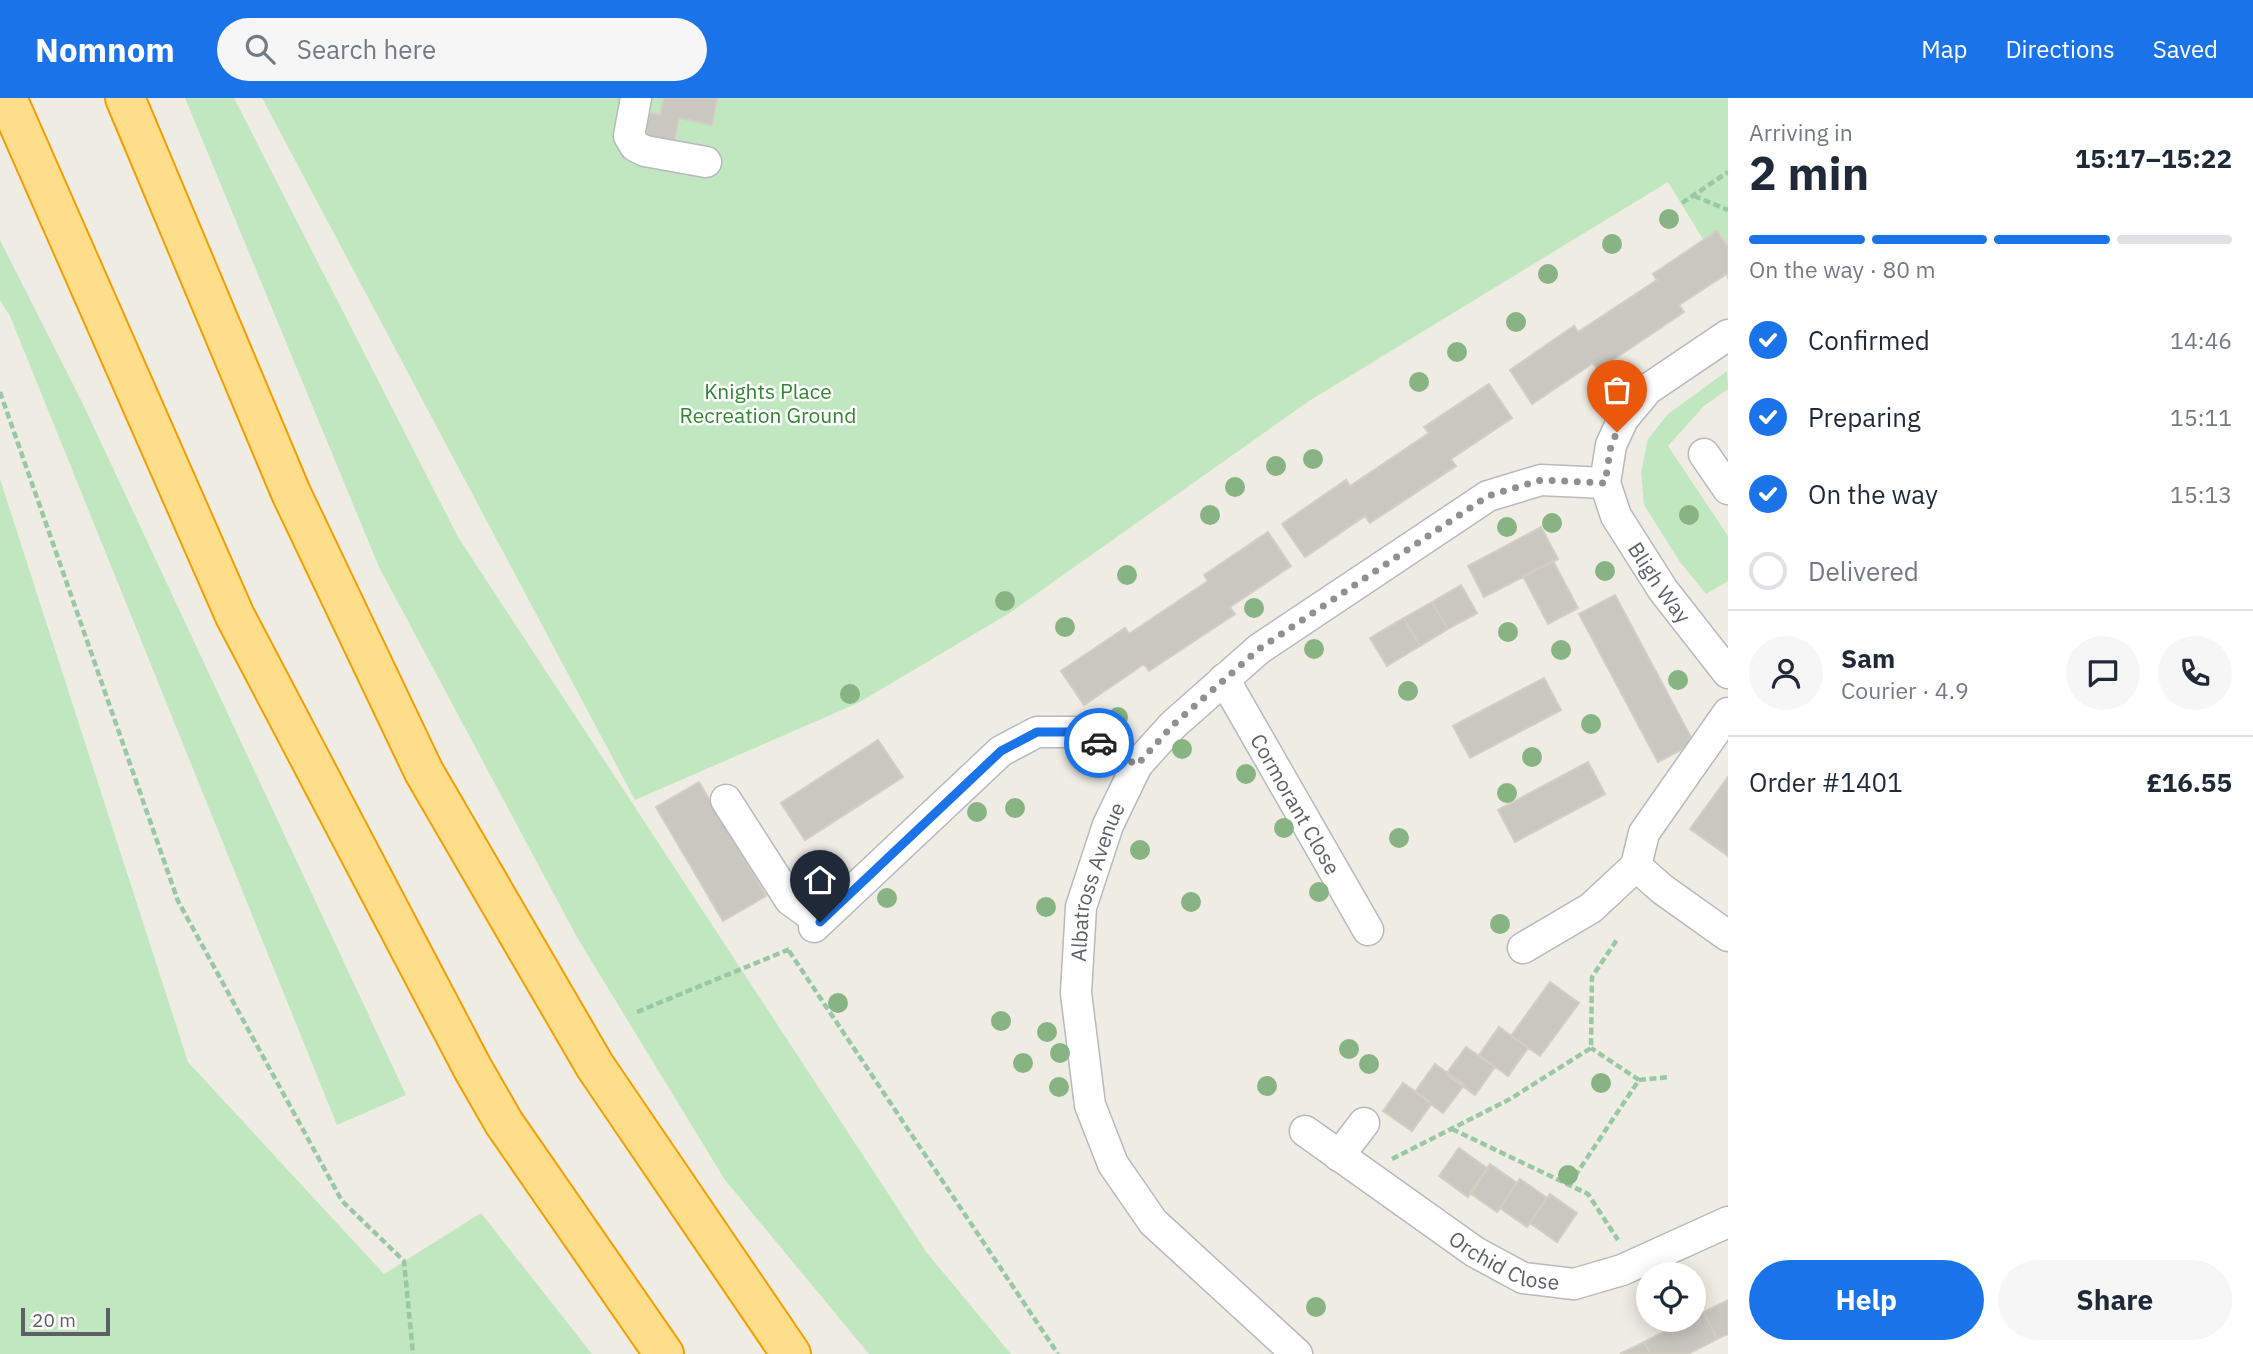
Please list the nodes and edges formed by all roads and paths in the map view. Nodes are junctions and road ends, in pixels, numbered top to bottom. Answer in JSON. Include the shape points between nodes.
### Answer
{"nodes":[{"id":1,"x":7,"y":98,"type":"edge"},
{"id":2,"x":125,"y":98,"type":"edge"},
{"id":3,"x":636,"y":98,"type":"edge"},
{"id":4,"x":706,"y":162,"type":"dead end"},
{"id":5,"x":1728,"y":172,"type":"edge"},
{"id":6,"x":1693,"y":195,"type":"junction"},
{"id":7,"x":1682,"y":203,"type":"dead end"},
{"id":8,"x":1728,"y":210,"type":"edge"},
{"id":9,"x":1728,"y":335,"type":"edge"},
{"id":10,"x":0,"y":392,"type":"edge"},
{"id":11,"x":1704,"y":454,"type":"dead end"},
{"id":12,"x":1605,"y":483,"type":"junction"},
{"id":13,"x":1728,"y":489,"type":"edge"},
{"id":14,"x":1728,"y":673,"type":"edge"},
{"id":15,"x":1224,"y":679,"type":"junction"},
{"id":16,"x":1728,"y":713,"type":"edge"},
{"id":17,"x":1137,"y":765,"type":"junction"},
{"id":18,"x":726,"y":800,"type":"dead end"},
{"id":19,"x":1636,"y":866,"type":"junction"},
{"id":20,"x":817,"y":924,"type":"junction"},
{"id":21,"x":1368,"y":930,"type":"dead end"},
{"id":22,"x":1728,"y":936,"type":"edge"},
{"id":23,"x":1618,"y":938,"type":"dead end"},
{"id":24,"x":1523,"y":948,"type":"dead end"},
{"id":25,"x":789,"y":951,"type":"junction"},
{"id":26,"x":637,"y":1012,"type":"dead end"},
{"id":27,"x":1591,"y":1048,"type":"junction"},
{"id":28,"x":1670,"y":1077,"type":"dead end"},
{"id":29,"x":1639,"y":1080,"type":"junction"},
{"id":30,"x":1364,"y":1123,"type":"dead end"},
{"id":31,"x":1452,"y":1129,"type":"junction"},
{"id":32,"x":1305,"y":1131,"type":"dead end"},
{"id":33,"x":1339,"y":1156,"type":"junction"},
{"id":34,"x":1364,"y":1174,"type":"junction"},
{"id":35,"x":1569,"y":1185,"type":"junction"},
{"id":36,"x":1728,"y":1222,"type":"edge"},
{"id":37,"x":1634,"y":1265,"type":"junction"},
{"id":38,"x":413,"y":1354,"type":"edge"},
{"id":39,"x":664,"y":1354,"type":"edge"},
{"id":40,"x":791,"y":1354,"type":"edge"},
{"id":41,"x":1058,"y":1354,"type":"edge"},
{"id":42,"x":1297,"y":1354,"type":"edge"}],
"edges":[{"from":1,"to":39,"type":"highway","via":[[254,653],[504,1123]]},
{"from":2,"to":40,"type":"highway","via":[[291,492],[424,772],[595,1066]]},
{"from":3,"to":4,"type":"street","via":[[629,136],[635,146]]},
{"from":5,"to":6,"type":"path"},
{"from":6,"to":7,"type":"path"},
{"from":6,"to":8,"type":"path"},
{"from":9,"to":12,"type":"street","via":[[1648,389],[1623,419],[1611,445]]},
{"from":10,"to":38,"type":"path","via":[[178,901],[342,1201],[404,1261]]},
{"from":11,"to":13,"type":"street"},
{"from":12,"to":14,"type":"street","name":"Bligh Way","via":[[1616,516],[1656,580]]},
{"from":12,"to":15,"type":"street","name":"Albatross Avenue","via":[[1541,480],[1488,496],[1259,649]]},
{"from":15,"to":17,"type":"street","name":"Albatross Avenue"},
{"from":15,"to":21,"type":"street","name":"Cormorant Close"},
{"from":16,"to":19,"type":"street","via":[[1644,834]]},
{"from":17,"to":20,"type":"street","via":[[1079,732],[1037,732],[1001,751]]},
{"from":17,"to":42,"type":"street","name":"Albatross Avenue","via":[[1108,825],[1081,907],[1076,993],[1090,1105],[1112,1164],[1153,1222]]},
{"from":18,"to":20,"type":"street","via":[[790,900]]},
{"from":19,"to":22,"type":"street"},
{"from":19,"to":24,"type":"street","via":[[1591,908]]},
{"from":20,"to":25,"type":"path"},
{"from":23,"to":27,"type":"path","via":[[1592,977]]},
{"from":25,"to":26,"type":"path"},
{"from":25,"to":41,"type":"path"},
{"from":27,"to":29,"type":"path"},
{"from":27,"to":31,"type":"path"},
{"from":28,"to":29,"type":"path"},
{"from":29,"to":35,"type":"path"},
{"from":30,"to":33,"type":"street"},
{"from":31,"to":34,"type":"path"},
{"from":31,"to":35,"type":"path"},
{"from":32,"to":33,"type":"street","name":"Orchid Close"},
{"from":33,"to":34,"type":"street","name":"Orchid Close"},
{"from":34,"to":37,"type":"street","name":"Orchid Close","via":[[1475,1252],[1523,1278],[1574,1284]]},
{"from":35,"to":37,"type":"path","via":[[1588,1194]]},
{"from":36,"to":37,"type":"street","name":"Orchid Close"}]}
